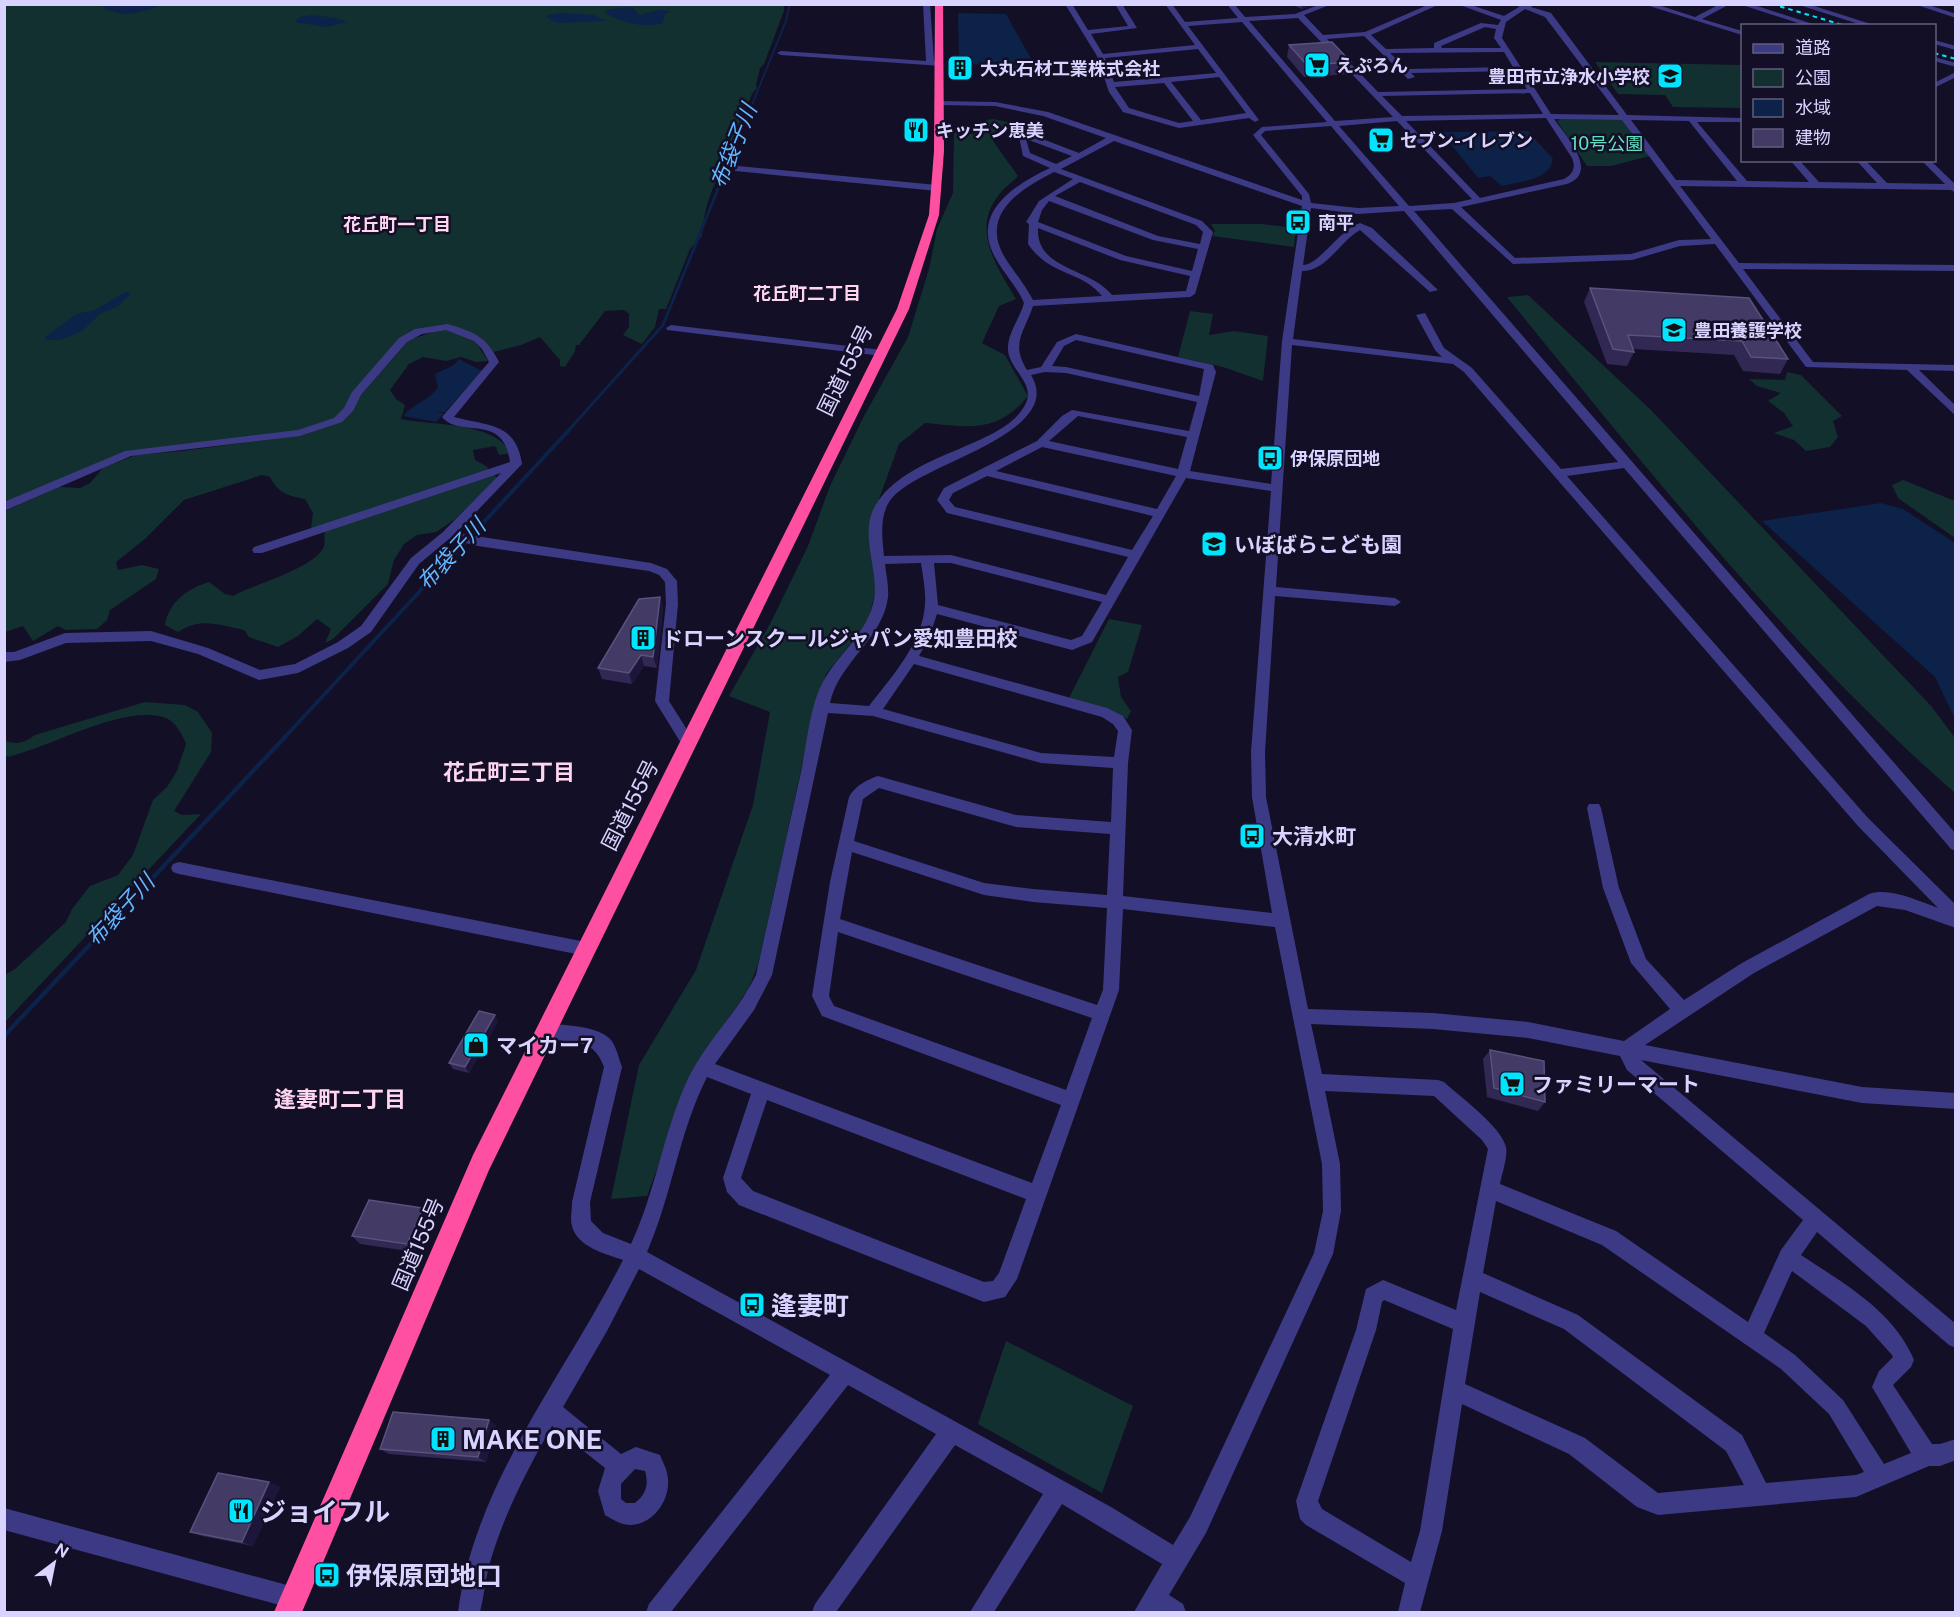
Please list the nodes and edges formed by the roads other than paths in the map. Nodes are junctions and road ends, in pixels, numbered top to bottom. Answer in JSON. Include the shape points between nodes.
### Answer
{"nodes":[{"id":1,"x":926,"y":4,"type":"edge"},
{"id":2,"x":939,"y":4,"type":"edge"},
{"id":3,"x":1068,"y":4,"type":"edge"},
{"id":4,"x":1118,"y":4,"type":"edge"},
{"id":5,"x":1168,"y":4,"type":"edge"},
{"id":6,"x":1230,"y":4,"type":"edge"},
{"id":7,"x":1329,"y":4,"type":"edge"},
{"id":8,"x":1437,"y":4,"type":"edge"},
{"id":9,"x":1460,"y":4,"type":"edge"},
{"id":10,"x":1646,"y":4,"type":"edge"},
{"id":11,"x":1727,"y":4,"type":"edge"},
{"id":12,"x":1742,"y":4,"type":"edge"},
{"id":13,"x":1799,"y":4,"type":"edge"},
{"id":14,"x":1917,"y":4,"type":"edge"},
{"id":15,"x":1525,"y":5,"type":"edge"},
{"id":16,"x":1300,"y":15,"type":"junction"},
{"id":17,"x":1956,"y":16,"type":"edge"},
{"id":18,"x":1505,"y":19,"type":"junction"},
{"id":19,"x":1244,"y":20,"type":"junction"},
{"id":20,"x":1696,"y":20,"type":"junction"},
{"id":21,"x":1182,"y":24,"type":"junction"},
{"id":22,"x":1809,"y":24,"type":"edge"},
{"id":23,"x":1868,"y":24,"type":"edge"},
{"id":24,"x":1499,"y":27,"type":"junction"},
{"id":25,"x":1086,"y":32,"type":"junction"},
{"id":26,"x":1741,"y":32,"type":"edge"},
{"id":27,"x":1366,"y":33,"type":"junction"},
{"id":28,"x":1320,"y":37,"type":"junction"},
{"id":29,"x":1936,"y":42,"type":"edge"},
{"id":30,"x":1200,"y":47,"type":"junction"},
{"id":31,"x":1956,"y":48,"type":"edge"},
{"id":32,"x":1506,"y":50,"type":"junction"},
{"id":33,"x":1385,"y":51,"type":"junction"},
{"id":34,"x":1439,"y":51,"type":"junction"},
{"id":35,"x":781,"y":52,"type":"dead end"},
{"id":36,"x":1101,"y":56,"type":"junction"},
{"id":37,"x":1936,"y":59,"type":"edge"},
{"id":38,"x":934,"y":64,"type":"junction"},
{"id":39,"x":1956,"y":65,"type":"edge"},
{"id":40,"x":1517,"y":69,"type":"junction"},
{"id":41,"x":1405,"y":71,"type":"junction"},
{"id":42,"x":1956,"y":74,"type":"edge"},
{"id":43,"x":1221,"y":75,"type":"junction"},
{"id":44,"x":1165,"y":79,"type":"junction"},
{"id":45,"x":1111,"y":85,"type":"junction"},
{"id":46,"x":1936,"y":86,"type":"edge"},
{"id":47,"x":1531,"y":91,"type":"junction"},
{"id":48,"x":1427,"y":92,"type":"junction"},
{"id":49,"x":1374,"y":94,"type":"junction"},
{"id":50,"x":938,"y":103,"type":"junction"},
{"id":51,"x":1251,"y":115,"type":"junction"},
{"id":52,"x":1548,"y":116,"type":"junction"},
{"id":53,"x":1625,"y":118,"type":"junction"},
{"id":54,"x":1397,"y":119,"type":"junction"},
{"id":55,"x":1691,"y":120,"type":"junction"},
{"id":56,"x":1741,"y":120,"type":"edge"},
{"id":57,"x":1199,"y":123,"type":"junction"},
{"id":58,"x":1334,"y":124,"type":"junction"},
{"id":59,"x":1262,"y":129,"type":"junction"},
{"id":60,"x":1114,"y":137,"type":"junction"},
{"id":61,"x":1079,"y":156,"type":"junction"},
{"id":62,"x":1796,"y":162,"type":"edge"},
{"id":63,"x":1862,"y":162,"type":"edge"},
{"id":64,"x":1927,"y":162,"type":"edge"},
{"id":65,"x":1055,"y":168,"type":"junction"},
{"id":66,"x":738,"y":169,"type":"dead end"},
{"id":67,"x":1079,"y":179,"type":"junction"},
{"id":68,"x":1673,"y":183,"type":"junction"},
{"id":69,"x":1744,"y":184,"type":"junction"},
{"id":70,"x":1952,"y":184,"type":"edge"},
{"id":71,"x":1816,"y":185,"type":"junction"},
{"id":72,"x":1885,"y":186,"type":"junction"},
{"id":73,"x":937,"y":188,"type":"junction"},
{"id":74,"x":1048,"y":197,"type":"junction"},
{"id":75,"x":1479,"y":202,"type":"junction"},
{"id":76,"x":1307,"y":206,"type":"junction"},
{"id":77,"x":1454,"y":206,"type":"junction"},
{"id":78,"x":1407,"y":209,"type":"junction"},
{"id":79,"x":1358,"y":211,"type":"junction"},
{"id":80,"x":1031,"y":222,"type":"junction"},
{"id":81,"x":1360,"y":226,"type":"junction"},
{"id":82,"x":1719,"y":241,"type":"junction"},
{"id":83,"x":1203,"y":247,"type":"junction"},
{"id":84,"x":1737,"y":266,"type":"junction"},
{"id":85,"x":1300,"y":268,"type":"junction"},
{"id":86,"x":1956,"y":268,"type":"edge"},
{"id":87,"x":1194,"y":274,"type":"junction"},
{"id":88,"x":1433,"y":290,"type":"dead end"},
{"id":89,"x":1110,"y":299,"type":"junction"},
{"id":90,"x":1029,"y":303,"type":"junction"},
{"id":91,"x":1421,"y":315,"type":"dead end"},
{"id":92,"x":671,"y":328,"type":"dead end"},
{"id":93,"x":1287,"y":341,"type":"junction"},
{"id":94,"x":882,"y":353,"type":"junction"},
{"id":95,"x":1456,"y":361,"type":"junction"},
{"id":96,"x":1910,"y":368,"type":"junction"},
{"id":97,"x":1956,"y":368,"type":"edge"},
{"id":98,"x":1045,"y":369,"type":"junction"},
{"id":99,"x":1026,"y":374,"type":"junction"},
{"id":100,"x":1203,"y":400,"type":"junction"},
{"id":101,"x":1956,"y":413,"type":"edge"},
{"id":102,"x":1194,"y":435,"type":"junction"},
{"id":103,"x":1041,"y":443,"type":"junction"},
{"id":104,"x":516,"y":464,"type":"junction"},
{"id":105,"x":1627,"y":464,"type":"junction"},
{"id":106,"x":986,"y":472,"type":"junction"},
{"id":107,"x":1559,"y":473,"type":"junction"},
{"id":108,"x":1183,"y":474,"type":"junction"},
{"id":109,"x":1276,"y":488,"type":"junction"},
{"id":110,"x":4,"y":507,"type":"edge"},
{"id":111,"x":1161,"y":514,"type":"junction"},
{"id":112,"x":450,"y":535,"type":"junction"},
{"id":113,"x":258,"y":550,"type":"dead end"},
{"id":114,"x":1136,"y":555,"type":"junction"},
{"id":115,"x":927,"y":558,"type":"junction"},
{"id":116,"x":880,"y":560,"type":"junction"},
{"id":117,"x":1269,"y":591,"type":"junction"},
{"id":118,"x":1110,"y":600,"type":"junction"},
{"id":119,"x":1395,"y":602,"type":"dead end"},
{"id":120,"x":932,"y":608,"type":"junction"},
{"id":121,"x":4,"y":657,"type":"edge"},
{"id":122,"x":912,"y":659,"type":"junction"},
{"id":123,"x":823,"y":708,"type":"junction"},
{"id":124,"x":873,"y":711,"type":"junction"},
{"id":125,"x":689,"y":744,"type":"junction"},
{"id":126,"x":1120,"y":763,"type":"junction"},
{"id":127,"x":1594,"y":808,"type":"dead end"},
{"id":128,"x":1118,"y":829,"type":"junction"},
{"id":129,"x":848,"y":845,"type":"junction"},
{"id":130,"x":1956,"y":845,"type":"edge"},
{"id":131,"x":179,"y":868,"type":"dead end"},
{"id":132,"x":1116,"y":902,"type":"junction"},
{"id":133,"x":1956,"y":919,"type":"edge"},
{"id":134,"x":1281,"y":921,"type":"junction"},
{"id":135,"x":832,"y":923,"type":"junction"},
{"id":136,"x":586,"y":949,"type":"junction"},
{"id":137,"x":1682,"y":1010,"type":"junction"},
{"id":138,"x":1103,"y":1014,"type":"junction"},
{"id":139,"x":1301,"y":1016,"type":"junction"},
{"id":140,"x":547,"y":1031,"type":"junction"},
{"id":141,"x":1626,"y":1050,"type":"junction"},
{"id":142,"x":704,"y":1068,"type":"junction"},
{"id":143,"x":1313,"y":1082,"type":"junction"},
{"id":144,"x":761,"y":1091,"type":"junction"},
{"id":145,"x":1073,"y":1101,"type":"junction"},
{"id":146,"x":1956,"y":1101,"type":"edge"},
{"id":147,"x":1488,"y":1188,"type":"junction"},
{"id":148,"x":1036,"y":1194,"type":"junction"},
{"id":149,"x":1816,"y":1218,"type":"junction"},
{"id":150,"x":634,"y":1255,"type":"junction"},
{"id":151,"x":1788,"y":1257,"type":"junction"},
{"id":152,"x":1473,"y":1279,"type":"junction"},
{"id":153,"x":1464,"y":1323,"type":"junction"},
{"id":154,"x":1752,"y":1337,"type":"junction"},
{"id":155,"x":1956,"y":1338,"type":"edge"},
{"id":156,"x":844,"y":1372,"type":"junction"},
{"id":157,"x":1455,"y":1390,"type":"junction"},
{"id":158,"x":550,"y":1411,"type":"junction"},
{"id":159,"x":951,"y":1432,"type":"junction"},
{"id":160,"x":1956,"y":1449,"type":"edge"},
{"id":161,"x":1923,"y":1455,"type":"junction"},
{"id":162,"x":620,"y":1466,"type":"dead end"},
{"id":163,"x":1880,"y":1477,"type":"junction"},
{"id":164,"x":1058,"y":1490,"type":"junction"},
{"id":165,"x":1760,"y":1494,"type":"junction"},
{"id":166,"x":4,"y":1519,"type":"edge"},
{"id":167,"x":1178,"y":1561,"type":"junction"},
{"id":168,"x":1418,"y":1578,"type":"junction"},
{"id":169,"x":291,"y":1605,"type":"edge"},
{"id":170,"x":1149,"y":1605,"type":"edge"},
{"id":171,"x":469,"y":1612,"type":"edge"},
{"id":172,"x":657,"y":1612,"type":"edge"},
{"id":173,"x":823,"y":1612,"type":"edge"},
{"id":174,"x":981,"y":1612,"type":"edge"},
{"id":175,"x":1175,"y":1612,"type":"edge"},
{"id":176,"x":1409,"y":1612,"type":"edge"}],
"edges":[{"from":1,"to":38,"type":"street"},
{"from":2,"to":38,"type":"highway","name":"国道155号"},
{"from":3,"to":25,"type":"street"},
{"from":4,"to":25,"type":"street","via":[[1133,28]]},
{"from":5,"to":21,"type":"street"},
{"from":6,"to":19,"type":"street"},
{"from":7,"to":16,"type":"street"},
{"from":8,"to":27,"type":"street"},
{"from":9,"to":18,"type":"street"},
{"from":10,"to":20,"type":"street"},
{"from":11,"to":20,"type":"street"},
{"from":12,"to":22,"type":"street"},
{"from":13,"to":23,"type":"street"},
{"from":14,"to":17,"type":"street"},
{"from":15,"to":18,"type":"street"},
{"from":15,"to":53,"type":"street","via":[[1548,15]]},
{"from":16,"to":19,"type":"street"},
{"from":16,"to":28,"type":"street"},
{"from":18,"to":24,"type":"street"},
{"from":19,"to":21,"type":"street"},
{"from":19,"to":58,"type":"street"},
{"from":20,"to":26,"type":"street"},
{"from":21,"to":30,"type":"street"},
{"from":24,"to":32,"type":"street","via":[[1498,38]]},
{"from":24,"to":34,"type":"street","via":[[1484,25],[1437,45]]},
{"from":25,"to":36,"type":"street"},
{"from":27,"to":28,"type":"street"},
{"from":27,"to":33,"type":"street"},
{"from":28,"to":49,"type":"street"},
{"from":29,"to":31,"type":"street"},
{"from":30,"to":36,"type":"street"},
{"from":30,"to":43,"type":"street"},
{"from":32,"to":34,"type":"street"},
{"from":32,"to":40,"type":"street"},
{"from":33,"to":34,"type":"street"},
{"from":33,"to":41,"type":"street"},
{"from":35,"to":38,"type":"street"},
{"from":36,"to":45,"type":"street"},
{"from":37,"to":39,"type":"street"},
{"from":38,"to":50,"type":"highway","name":"国道155号"},
{"from":40,"to":41,"type":"street"},
{"from":40,"to":47,"type":"street"},
{"from":41,"to":48,"type":"street"},
{"from":42,"to":46,"type":"street"},
{"from":43,"to":44,"type":"street"},
{"from":43,"to":51,"type":"street"},
{"from":44,"to":45,"type":"street"},
{"from":44,"to":57,"type":"street"},
{"from":45,"to":57,"type":"street","via":[[1114,95],[1129,112],[1176,126]]},
{"from":47,"to":48,"type":"street"},
{"from":47,"to":52,"type":"street"},
{"from":48,"to":49,"type":"street"},
{"from":49,"to":54,"type":"street"},
{"from":50,"to":60,"type":"street","via":[[1012,106]]},
{"from":50,"to":73,"type":"highway","name":"国道155号"},
{"from":51,"to":57,"type":"street"},
{"from":51,"to":59,"type":"street"},
{"from":52,"to":53,"type":"street"},
{"from":52,"to":54,"type":"street"},
{"from":52,"to":75,"type":"street","via":[[1579,164],[1576,174],[1568,181]]},
{"from":53,"to":55,"type":"street"},
{"from":53,"to":68,"type":"street"},
{"from":54,"to":58,"type":"street"},
{"from":54,"to":75,"type":"street"},
{"from":55,"to":56,"type":"street"},
{"from":55,"to":69,"type":"street"},
{"from":58,"to":59,"type":"street"},
{"from":58,"to":78,"type":"street"},
{"from":59,"to":76,"type":"street","via":[[1257,135],[1306,196]]},
{"from":60,"to":61,"type":"street"},
{"from":60,"to":76,"type":"street"},
{"from":61,"to":65,"type":"street"},
{"from":61,"to":65,"type":"street","via":[[1021,134],[1026,154]]},
{"from":62,"to":71,"type":"street"},
{"from":63,"to":72,"type":"street"},
{"from":64,"to":70,"type":"street"},
{"from":65,"to":67,"type":"street"},
{"from":65,"to":90,"type":"street","via":[[1012,193],[999,208],[993,224],[997,251]]},
{"from":66,"to":73,"type":"street"},
{"from":67,"to":74,"type":"street"},
{"from":67,"to":83,"type":"street","via":[[1199,223],[1208,232]]},
{"from":68,"to":69,"type":"street"},
{"from":68,"to":82,"type":"street"},
{"from":69,"to":71,"type":"street"},
{"from":70,"to":72,"type":"street"},
{"from":71,"to":72,"type":"street"},
{"from":73,"to":94,"type":"highway","name":"国道155号","via":[[934,215],[915,276]]},
{"from":74,"to":80,"type":"street"},
{"from":74,"to":83,"type":"street","via":[[1156,238]]},
{"from":75,"to":77,"type":"street"},
{"from":76,"to":79,"type":"street"},
{"from":76,"to":85,"type":"street"},
{"from":77,"to":78,"type":"street"},
{"from":77,"to":82,"type":"street","via":[[1513,261],[1632,257],[1678,243]]},
{"from":78,"to":79,"type":"street"},
{"from":78,"to":105,"type":"street"},
{"from":79,"to":81,"type":"street"},
{"from":80,"to":87,"type":"street","via":[[1123,258]]},
{"from":80,"to":89,"type":"street","via":[[1033,244],[1044,259],[1099,284]]},
{"from":81,"to":85,"type":"street","via":[[1346,234],[1316,265]]},
{"from":81,"to":88,"type":"street"},
{"from":82,"to":84,"type":"street"},
{"from":83,"to":87,"type":"street"},
{"from":84,"to":86,"type":"street"},
{"from":84,"to":96,"type":"street","via":[[1810,365]]},
{"from":85,"to":93,"type":"street"},
{"from":87,"to":89,"type":"street","via":[[1190,294]]},
{"from":89,"to":90,"type":"street"},
{"from":90,"to":99,"type":"street","via":[[1013,352]]},
{"from":91,"to":95,"type":"street","via":[[1440,350]]},
{"from":92,"to":94,"type":"street"},
{"from":93,"to":95,"type":"street"},
{"from":93,"to":109,"type":"street"},
{"from":94,"to":125,"type":"highway","name":"国道155号"},
{"from":95,"to":107,"type":"street"},
{"from":96,"to":97,"type":"street"},
{"from":96,"to":101,"type":"street"},
{"from":98,"to":99,"type":"street"},
{"from":98,"to":100,"type":"street","via":[[1066,370]]},
{"from":98,"to":100,"type":"street","via":[[1059,344],[1076,337],[1209,367]]},
{"from":99,"to":116,"type":"street","via":[[1032,399],[1026,413],[1002,430],[904,480],[882,502],[877,520]]},
{"from":100,"to":102,"type":"street"},
{"from":102,"to":103,"type":"street","via":[[1083,412],[1070,415]]},
{"from":102,"to":108,"type":"street"},
{"from":103,"to":106,"type":"street"},
{"from":103,"to":108,"type":"street"},
{"from":104,"to":110,"type":"street","via":[[512,441],[486,427],[448,417],[494,362],[478,339],[441,326],[403,340],[338,420],[300,433],[129,453]]},
{"from":104,"to":112,"type":"street"},
{"from":104,"to":113,"type":"street"},
{"from":105,"to":107,"type":"street"},
{"from":105,"to":130,"type":"street"},
{"from":106,"to":111,"type":"street"},
{"from":106,"to":114,"type":"street","via":[[948,492],[943,500],[945,505],[951,510]]},
{"from":107,"to":133,"type":"street","via":[[1863,822]]},
{"from":108,"to":109,"type":"street"},
{"from":108,"to":111,"type":"street"},
{"from":109,"to":117,"type":"street"},
{"from":111,"to":114,"type":"street"},
{"from":112,"to":121,"type":"street","via":[[414,561],[366,629],[298,668],[260,675],[203,651],[151,636],[65,638],[15,657]]},
{"from":112,"to":125,"type":"street","via":[[663,572],[671,581],[672,604],[662,701]]},
{"from":114,"to":118,"type":"street"},
{"from":115,"to":116,"type":"street"},
{"from":115,"to":118,"type":"street","via":[[951,559]]},
{"from":115,"to":120,"type":"street"},
{"from":116,"to":123,"type":"street","via":[[882,595],[878,613],[832,677]]},
{"from":117,"to":119,"type":"street"},
{"from":117,"to":134,"type":"street","via":[[1258,752],[1259,797]]},
{"from":118,"to":120,"type":"street","via":[[1087,639],[1072,645]]},
{"from":120,"to":122,"type":"street"},
{"from":122,"to":124,"type":"street"},
{"from":122,"to":126,"type":"street","via":[[1107,713],[1125,730]]},
{"from":123,"to":124,"type":"street"},
{"from":123,"to":142,"type":"street","via":[[764,975],[750,1006]]},
{"from":124,"to":126,"type":"street","via":[[1041,758]]},
{"from":125,"to":136,"type":"highway","name":"国道155号"},
{"from":126,"to":128,"type":"street"},
{"from":127,"to":137,"type":"street","via":[[1611,888],[1635,954]]},
{"from":128,"to":129,"type":"street","via":[[1016,821],[878,782],[856,797]]},
{"from":128,"to":132,"type":"street"},
{"from":129,"to":132,"type":"street","via":[[1006,894]]},
{"from":129,"to":135,"type":"street"},
{"from":131,"to":136,"type":"street"},
{"from":132,"to":134,"type":"street","via":[[1191,914]]},
{"from":132,"to":138,"type":"street","via":[[1111,990]]},
{"from":133,"to":137,"type":"street","via":[[1905,903],[1875,899],[1748,968]]},
{"from":134,"to":139,"type":"street"},
{"from":135,"to":138,"type":"street"},
{"from":135,"to":145,"type":"street","via":[[820,996],[828,1011]]},
{"from":136,"to":140,"type":"highway","name":"国道155号"},
{"from":137,"to":141,"type":"street"},
{"from":138,"to":145,"type":"street"},
{"from":139,"to":141,"type":"street","via":[[1433,1021],[1528,1030]]},
{"from":139,"to":143,"type":"street"},
{"from":140,"to":150,"type":"street","via":[[591,1038],[606,1046],[613,1067],[581,1202],[580,1225],[596,1240]]},
{"from":140,"to":169,"type":"highway","name":"国道155号","via":[[481,1163]]},
{"from":141,"to":146,"type":"street","via":[[1862,1095]]},
{"from":141,"to":149,"type":"street","via":[[1646,1076]]},
{"from":142,"to":144,"type":"street"},
{"from":142,"to":150,"type":"street","via":[[675,1137],[651,1221]]},
{"from":143,"to":147,"type":"street","via":[[1438,1088],[1497,1148]]},
{"from":143,"to":167,"type":"street","via":[[1331,1164],[1332,1211],[1323,1254]]},
{"from":144,"to":148,"type":"street"},
{"from":144,"to":148,"type":"street","via":[[733,1171],[739,1193],[984,1292],[998,1290],[1007,1279]]},
{"from":145,"to":148,"type":"street"},
{"from":147,"to":152,"type":"street"},
{"from":147,"to":154,"type":"street","via":[[1609,1238]]},
{"from":149,"to":151,"type":"street"},
{"from":149,"to":155,"type":"street"},
{"from":150,"to":156,"type":"street"},
{"from":150,"to":158,"type":"street"},
{"from":151,"to":154,"type":"street"},
{"from":151,"to":161,"type":"street","via":[[1895,1339],[1904,1360],[1882,1387],[1923,1448]]},
{"from":152,"to":153,"type":"street"},
{"from":152,"to":165,"type":"street","via":[[1571,1322],[1734,1443]]},
{"from":153,"to":157,"type":"street"},
{"from":153,"to":168,"type":"street","via":[[1383,1290],[1374,1296],[1307,1501],[1314,1517]]},
{"from":154,"to":163,"type":"street","via":[[1788,1362],[1836,1407]]},
{"from":156,"to":159,"type":"street"},
{"from":156,"to":172,"type":"street"},
{"from":157,"to":165,"type":"street","via":[[1577,1446],[1645,1499],[1658,1504]]},
{"from":157,"to":168,"type":"street","via":[[1431,1531]]},
{"from":158,"to":162,"type":"street"},
{"from":158,"to":171,"type":"street","via":[[507,1489],[490,1532]]},
{"from":159,"to":164,"type":"street"},
{"from":159,"to":173,"type":"street"},
{"from":160,"to":161,"type":"street","via":[[1940,1455]]},
{"from":161,"to":163,"type":"street","via":[[1921,1460]]},
{"from":163,"to":165,"type":"street","via":[[1856,1486]]},
{"from":164,"to":167,"type":"street"},
{"from":164,"to":174,"type":"street"},
{"from":166,"to":169,"type":"street"},
{"from":167,"to":170,"type":"street"},
{"from":168,"to":176,"type":"street"},
{"from":170,"to":175,"type":"street"}]}
